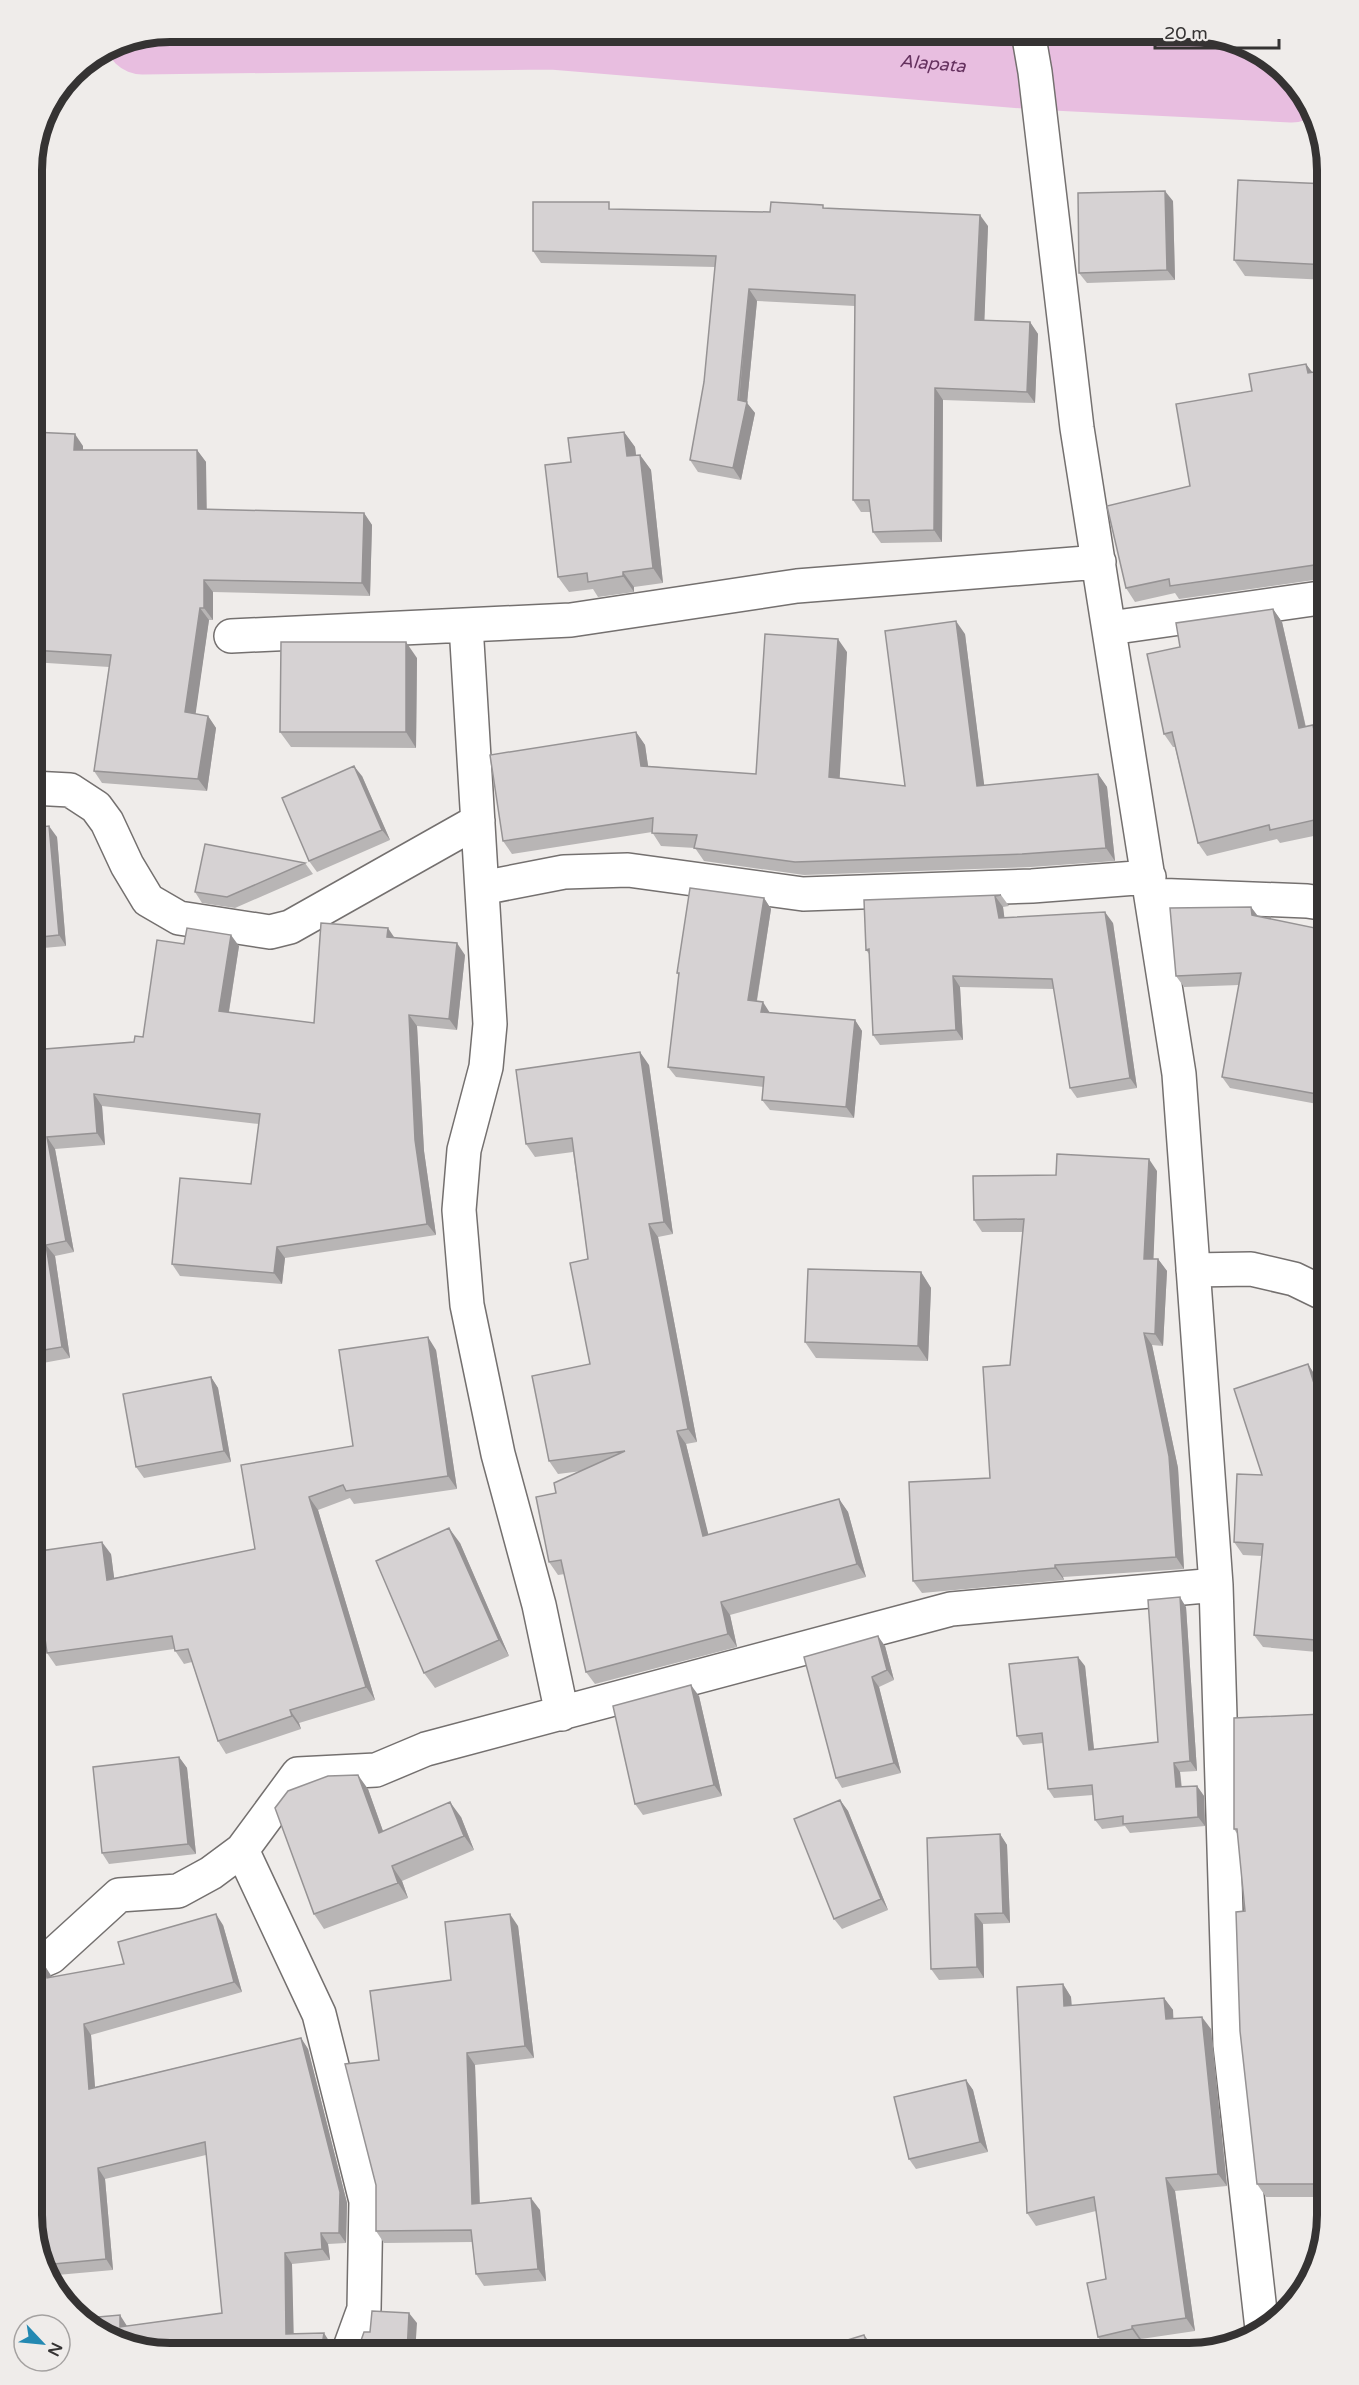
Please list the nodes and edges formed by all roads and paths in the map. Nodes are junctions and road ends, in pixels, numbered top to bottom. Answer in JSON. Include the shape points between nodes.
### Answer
{"nodes":[{"id":1,"x":1030,"y":42,"type":"edge"},
{"id":2,"x":1099,"y":562,"type":"junction"},
{"id":3,"x":1317,"y":599,"type":"edge"},
{"id":4,"x":466,"y":625,"type":"junction"},
{"id":5,"x":1110,"y":628,"type":"junction"},
{"id":6,"x":231,"y":636,"type":"dead end"},
{"id":7,"x":42,"y":789,"type":"edge"},
{"id":8,"x":478,"y":821,"type":"junction"},
{"id":9,"x":1150,"y":886,"type":"junction"},
{"id":10,"x":482,"y":888,"type":"junction"},
{"id":11,"x":1317,"y":902,"type":"edge"},
{"id":12,"x":1193,"y":1270,"type":"junction"},
{"id":13,"x":1317,"y":1290,"type":"edge"},
{"id":14,"x":1215,"y":1585,"type":"junction"},
{"id":15,"x":562,"y":1714,"type":"junction"},
{"id":16,"x":242,"y":1850,"type":"junction"},
{"id":17,"x":42,"y":1961,"type":"edge"},
{"id":18,"x":1261,"y":2321,"type":"edge"},
{"id":19,"x":352,"y":2343,"type":"edge"}],
"edges":[{"from":1,"to":2,"type":"street","via":[[1077,428]]},
{"from":2,"to":4,"type":"street","via":[[797,586],[570,620]]},
{"from":2,"to":5,"type":"street"},
{"from":3,"to":5,"type":"street"},
{"from":4,"to":6,"type":"street"},
{"from":4,"to":8,"type":"street"},
{"from":5,"to":9,"type":"street"},
{"from":7,"to":8,"type":"street","via":[[70,790],[96,807],[148,900],[179,918],[270,932],[290,927]]},
{"from":8,"to":10,"type":"street"},
{"from":9,"to":10,"type":"street","via":[[803,894],[628,870],[564,872]]},
{"from":9,"to":11,"type":"street"},
{"from":9,"to":12,"type":"street","via":[[1179,1074]]},
{"from":10,"to":15,"type":"street","via":[[490,1024],[486,1067],[464,1150],[459,1210],[467,1305],[498,1454],[539,1605]]},
{"from":12,"to":13,"type":"street","via":[[1251,1269],[1294,1279]]},
{"from":12,"to":14,"type":"street"},
{"from":14,"to":15,"type":"street","via":[[951,1609]]},
{"from":14,"to":18,"type":"street","via":[[1230,2045]]},
{"from":15,"to":16,"type":"street","via":[[426,1749],[376,1770],[298,1774]]},
{"from":16,"to":17,"type":"street","via":[[178,1891],[119,1895]]},
{"from":16,"to":19,"type":"street","via":[[319,2014],[366,2201],[364,2309]]}]}
